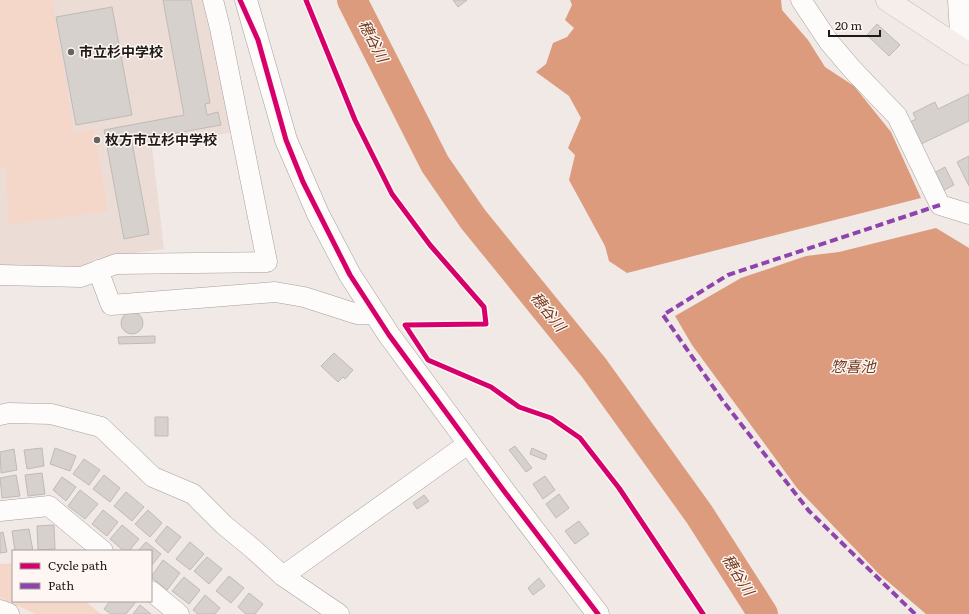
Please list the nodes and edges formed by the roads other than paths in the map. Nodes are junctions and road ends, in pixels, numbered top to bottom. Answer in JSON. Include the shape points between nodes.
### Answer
{"nodes":[{"id":1,"x":213,"y":0,"type":"edge"},
{"id":2,"x":240,"y":0,"type":"edge"},
{"id":3,"x":246,"y":0,"type":"edge"},
{"id":4,"x":252,"y":0,"type":"edge"},
{"id":5,"x":802,"y":0,"type":"edge"},
{"id":6,"x":887,"y":0,"type":"edge"},
{"id":7,"x":960,"y":0,"type":"edge"},
{"id":8,"x":258,"y":40,"type":"junction"},
{"id":9,"x":965,"y":52,"type":"edge"},
{"id":10,"x":969,"y":214,"type":"edge"},
{"id":11,"x":98,"y":270,"type":"junction"},
{"id":12,"x":0,"y":276,"type":"edge"},
{"id":13,"x":375,"y":314,"type":"junction"},
{"id":14,"x":0,"y":415,"type":"edge"},
{"id":15,"x":468,"y":443,"type":"junction"},
{"id":16,"x":0,"y":510,"type":"edge"},
{"id":17,"x":102,"y":550,"type":"edge"},
{"id":18,"x":283,"y":576,"type":"junction"},
{"id":19,"x":152,"y":592,"type":"edge"},
{"id":20,"x":0,"y":611,"type":"edge"},
{"id":21,"x":8,"y":614,"type":"edge"},
{"id":22,"x":179,"y":614,"type":"edge"},
{"id":23,"x":339,"y":614,"type":"edge"},
{"id":24,"x":598,"y":614,"type":"edge"}],
"edges":[{"from":1,"to":11,"type":"street","via":[[267,262],[116,264]]},
{"from":2,"to":8,"type":"street"},
{"from":3,"to":8,"type":"street"},
{"from":4,"to":8,"type":"street"},
{"from":5,"to":10,"type":"street","via":[[829,42],[897,116],[940,205]]},
{"from":6,"to":9,"type":"highway"},
{"from":7,"to":9,"type":"street"},
{"from":8,"to":13,"type":"street","via":[[286,140],[303,182],[350,275]]},
{"from":11,"to":12,"type":"street","via":[[81,277]]},
{"from":11,"to":13,"type":"street","via":[[111,305],[275,292],[304,297],[356,314]]},
{"from":13,"to":15,"type":"street"},
{"from":14,"to":18,"type":"street","via":[[52,414],[101,427],[153,478],[193,494],[224,525]]},
{"from":15,"to":18,"type":"street"},
{"from":15,"to":24,"type":"street"},
{"from":16,"to":17,"type":"street","via":[[49,506]]},
{"from":18,"to":23,"type":"street"},
{"from":19,"to":22,"type":"street"},
{"from":20,"to":21,"type":"street"}]}
